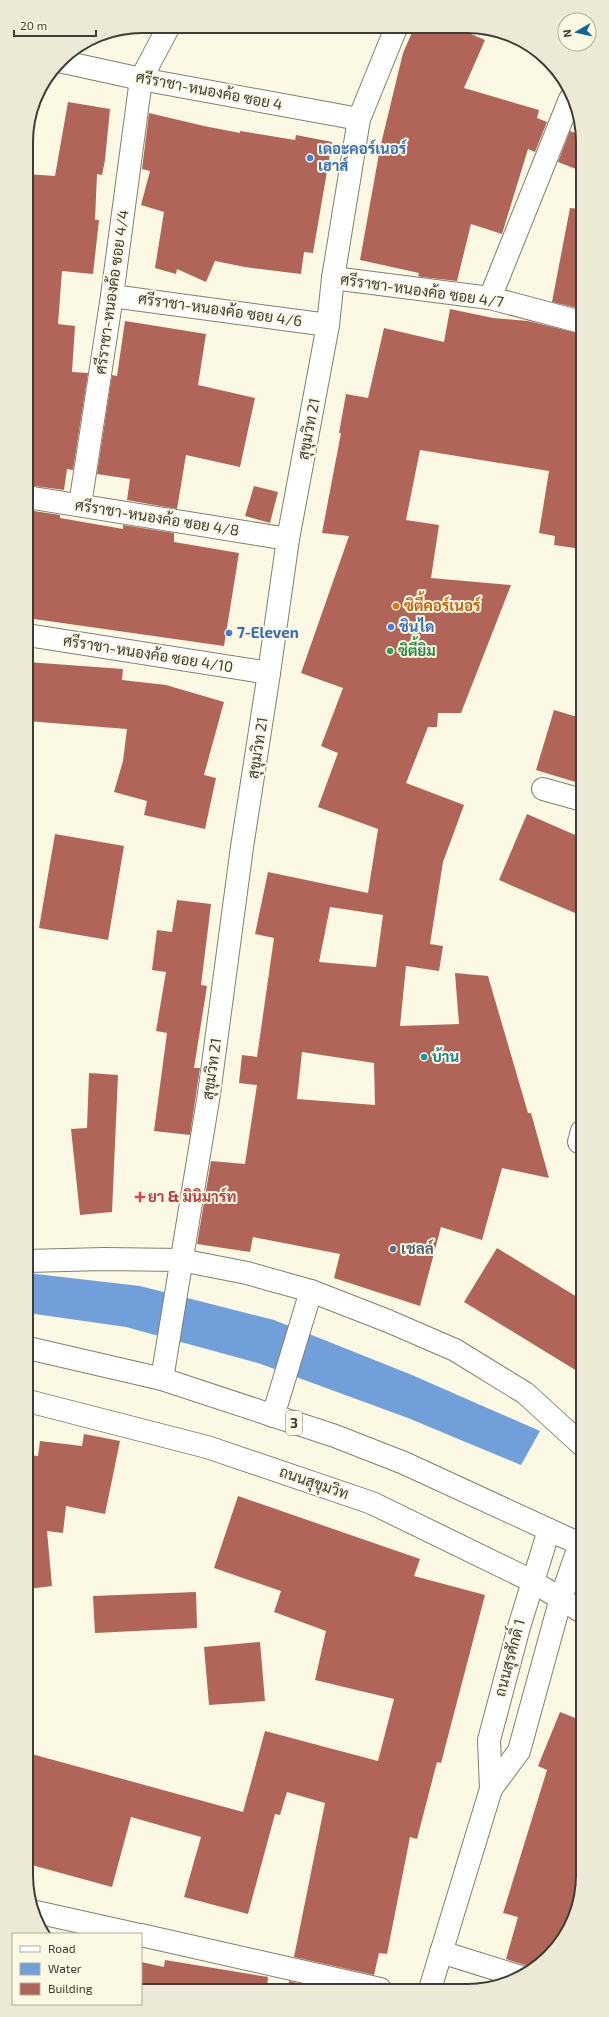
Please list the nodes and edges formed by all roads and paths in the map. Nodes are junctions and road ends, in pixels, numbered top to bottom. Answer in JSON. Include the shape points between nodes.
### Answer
{"nodes":[{"id":1,"x":166,"y":33,"type":"edge"},
{"id":2,"x":394,"y":33,"type":"edge"},
{"id":3,"x":67,"y":63,"type":"edge"},
{"id":4,"x":141,"y":79,"type":"junction"},
{"id":5,"x":568,"y":103,"type":"edge"},
{"id":6,"x":359,"y":119,"type":"junction"},
{"id":7,"x":333,"y":278,"type":"junction"},
{"id":8,"x":112,"y":296,"type":"junction"},
{"id":9,"x":490,"y":298,"type":"junction"},
{"id":10,"x":576,"y":321,"type":"edge"},
{"id":11,"x":328,"y":325,"type":"junction"},
{"id":12,"x":33,"y":497,"type":"edge"},
{"id":13,"x":80,"y":505,"type":"junction"},
{"id":14,"x":288,"y":539,"type":"junction"},
{"id":15,"x":33,"y":635,"type":"edge"},
{"id":16,"x":270,"y":673,"type":"junction"},
{"id":17,"x":543,"y":789,"type":"dead end"},
{"id":18,"x":576,"y":798,"type":"edge"},
{"id":19,"x":181,"y":1260,"type":"junction"},
{"id":20,"x":33,"y":1261,"type":"edge"},
{"id":21,"x":311,"y":1291,"type":"junction"},
{"id":22,"x":33,"y":1349,"type":"edge"},
{"id":23,"x":162,"y":1379,"type":"junction"},
{"id":24,"x":33,"y":1402,"type":"edge"},
{"id":25,"x":273,"y":1416,"type":"junction"},
{"id":26,"x":576,"y":1440,"type":"edge"},
{"id":27,"x":549,"y":1530,"type":"junction"},
{"id":28,"x":576,"y":1542,"type":"edge"},
{"id":29,"x":576,"y":1558,"type":"edge"},
{"id":30,"x":532,"y":1581,"type":"junction"},
{"id":31,"x":561,"y":1598,"type":"junction"},
{"id":32,"x":576,"y":1608,"type":"edge"},
{"id":33,"x":491,"y":1789,"type":"junction"},
{"id":34,"x":40,"y":1913,"type":"edge"},
{"id":35,"x":130,"y":1933,"type":"edge"},
{"id":36,"x":142,"y":1935,"type":"edge"},
{"id":37,"x":441,"y":1952,"type":"junction"},
{"id":38,"x":512,"y":1974,"type":"edge"},
{"id":39,"x":358,"y":1984,"type":"edge"},
{"id":40,"x":431,"y":1984,"type":"edge"}],
"edges":[{"from":1,"to":4,"type":"main road"},
{"from":2,"to":6,"type":"main road","name":"สุขุมวิท 21"},
{"from":3,"to":4,"type":"main road","name":"ศรีราชา-หนองค้อ ซอย 4"},
{"from":4,"to":6,"type":"main road","name":"ศรีราชา-หนองค้อ ซอย 4"},
{"from":4,"to":8,"type":"main road","name":"ศรีราชา-หนองค้อ ซอย 4/4"},
{"from":5,"to":9,"type":"main road"},
{"from":6,"to":7,"type":"main road","name":"สุขุมวิท 21"},
{"from":7,"to":9,"type":"main road","name":"ศรีราชา-หนองค้อ ซอย 4/7"},
{"from":7,"to":11,"type":"main road","name":"สุขุมวิท 21"},
{"from":8,"to":11,"type":"main road","name":"ศรีราชา-หนองค้อ ซอย 4/6"},
{"from":8,"to":13,"type":"main road","name":"ศรีราชา-หนองค้อ ซอย 4/4"},
{"from":9,"to":10,"type":"main road","name":"ศรีราชา-หนองค้อ ซอย 4/7"},
{"from":11,"to":14,"type":"main road","name":"สุขุมวิท 21"},
{"from":12,"to":13,"type":"main road","name":"ศรีราชา-หนองค้อ ซอย 4/8"},
{"from":13,"to":14,"type":"main road","name":"ศรีราชา-หนองค้อ ซอย 4/8"},
{"from":14,"to":16,"type":"main road","name":"สุขุมวิท 21"},
{"from":15,"to":16,"type":"main road","name":"ศรีราชา-หนองค้อ ซอย 4/10"},
{"from":16,"to":19,"type":"main road","name":"สุขุมวิท 21","via":[[242,847],[209,1094]]},
{"from":17,"to":18,"type":"main road"},
{"from":19,"to":20,"type":"main road","via":[[104,1258]]},
{"from":19,"to":21,"type":"main road","via":[[246,1273]]},
{"from":19,"to":23,"type":"main road","name":"สุขุมวิท 21"},
{"from":21,"to":25,"type":"main road"},
{"from":21,"to":26,"type":"main road","via":[[388,1320],[455,1350],[525,1393]]},
{"from":22,"to":23,"type":"main road","number":"3"},
{"from":23,"to":25,"type":"main road","number":"3"},
{"from":24,"to":30,"type":"main road","name":"ถนนสุขุมวิท","via":[[207,1447],[372,1503]]},
{"from":25,"to":27,"type":"main road","number":"3","via":[[335,1436],[404,1463]]},
{"from":27,"to":28,"type":"main road","number":"3"},
{"from":27,"to":30,"type":"main road","name":"ถนนสุรศักดิ์ 1"},
{"from":29,"to":31,"type":"main road","name":"ถนนสุรศักดิ์ 1"},
{"from":30,"to":31,"type":"main road","name":"ถนนสุขุมวิท"},
{"from":30,"to":33,"type":"main road","name":"ถนนสุรศักดิ์ 1","via":[[489,1740]]},
{"from":31,"to":32,"type":"main road","name":"ถนนสุขุมวิท"},
{"from":31,"to":33,"type":"main road","name":"ถนนสุรศักดิ์ 1","via":[[519,1751]]},
{"from":33,"to":37,"type":"main road","name":"ถนนสุรศักดิ์ 1"},
{"from":34,"to":35,"type":"main road"},
{"from":36,"to":39,"type":"main road"},
{"from":37,"to":38,"type":"main road"},
{"from":37,"to":40,"type":"main road","name":"ถนนสุรศักดิ์ 1"}]}
